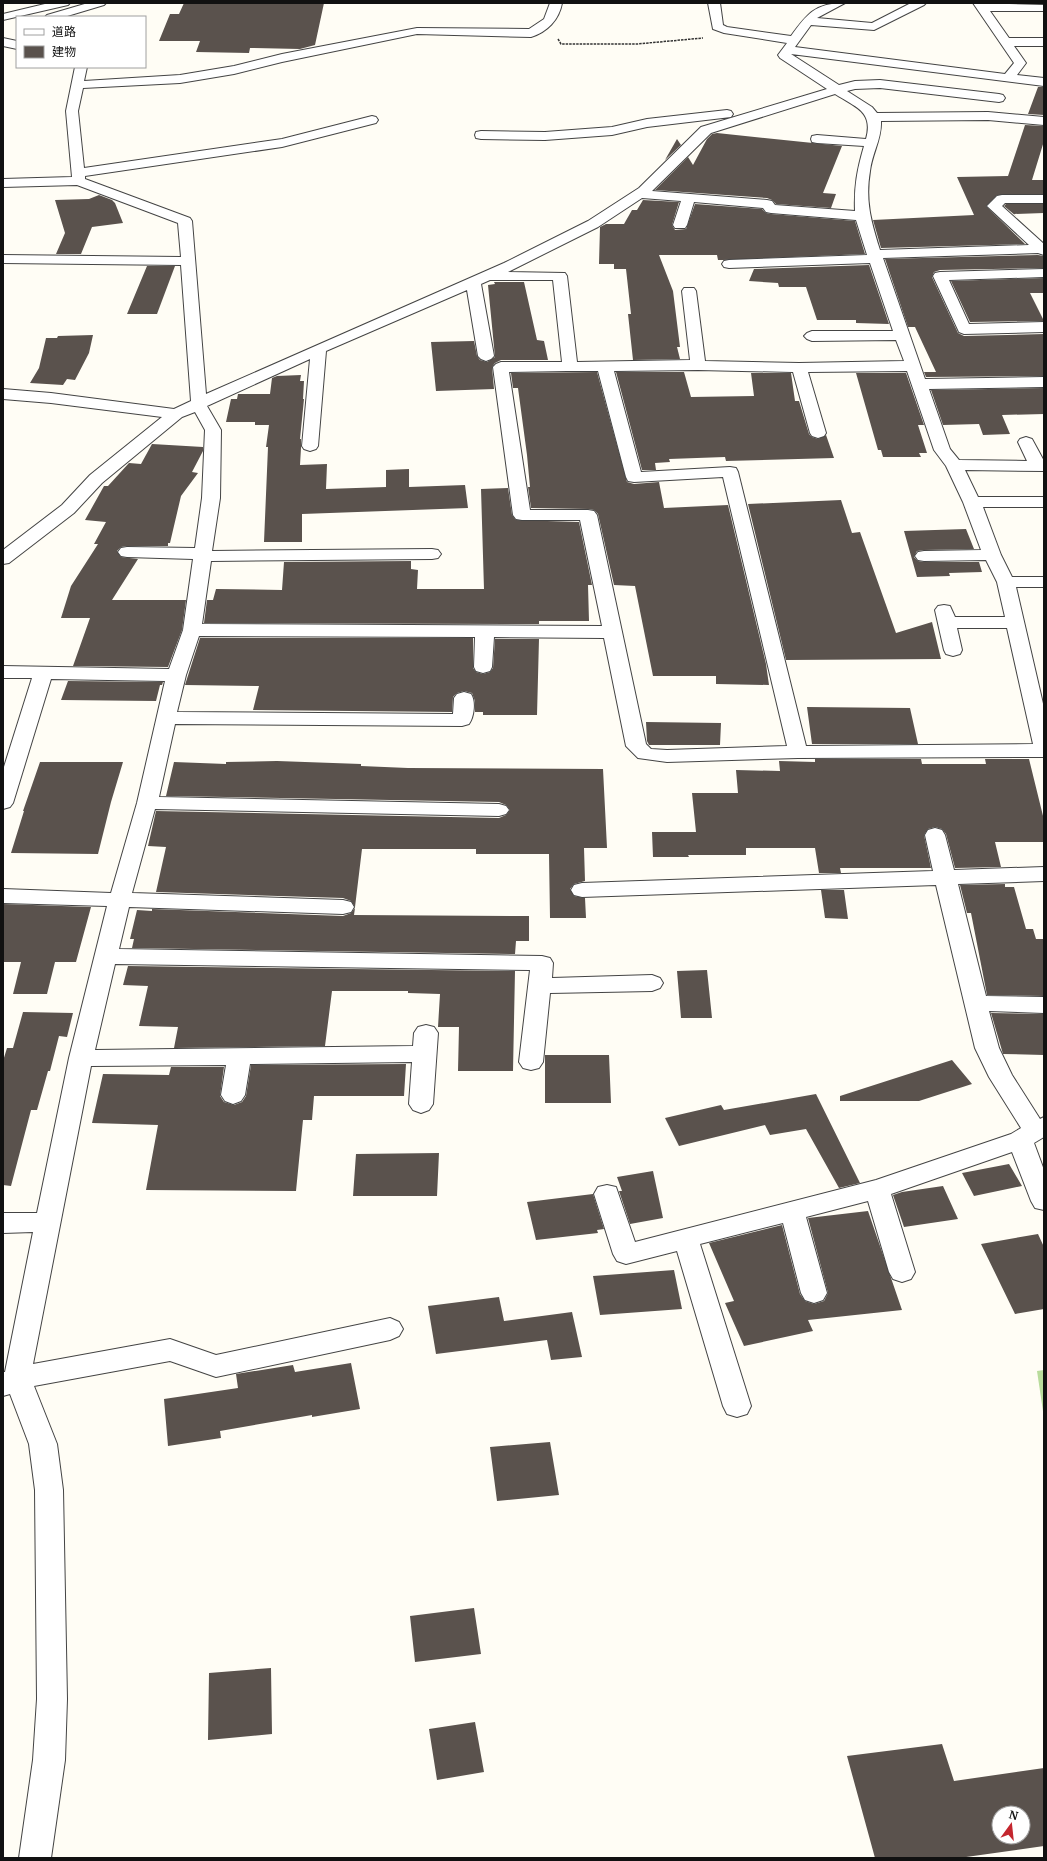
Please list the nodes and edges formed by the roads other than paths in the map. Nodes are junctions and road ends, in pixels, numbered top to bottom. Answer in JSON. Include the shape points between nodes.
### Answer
{"nodes":[{"id":1,"x":64,"y":3,"type":"edge"},
{"id":2,"x":73,"y":3,"type":"edge"},
{"id":3,"x":556,"y":3,"type":"edge"},
{"id":4,"x":714,"y":3,"type":"edge"},
{"id":5,"x":839,"y":3,"type":"edge"},
{"id":6,"x":920,"y":3,"type":"edge"},
{"id":7,"x":981,"y":5,"type":"edge"},
{"id":8,"x":84,"y":8,"type":"junction"},
{"id":9,"x":1044,"y":8,"type":"edge"},
{"id":10,"x":100,"y":9,"type":"edge"},
{"id":11,"x":55,"y":16,"type":"edge"},
{"id":12,"x":3,"y":17,"type":"edge"},
{"id":13,"x":808,"y":21,"type":"junction"},
{"id":14,"x":16,"y":25,"type":"edge"},
{"id":15,"x":3,"y":28,"type":"edge"},
{"id":16,"x":3,"y":42,"type":"edge"},
{"id":17,"x":1005,"y":42,"type":"junction"},
{"id":18,"x":1044,"y":42,"type":"edge"},
{"id":19,"x":16,"y":45,"type":"edge"},
{"id":20,"x":791,"y":45,"type":"junction"},
{"id":21,"x":81,"y":68,"type":"edge"},
{"id":22,"x":1008,"y":77,"type":"junction"},
{"id":23,"x":1044,"y":82,"type":"edge"},
{"id":24,"x":77,"y":85,"type":"junction"},
{"id":25,"x":838,"y":91,"type":"junction"},
{"id":26,"x":999,"y":98,"type":"dead end"},
{"id":27,"x":770,"y":110,"type":"junction"},
{"id":28,"x":874,"y":117,"type":"junction"},
{"id":29,"x":372,"y":120,"type":"dead end"},
{"id":30,"x":1044,"y":122,"type":"edge"},
{"id":31,"x":481,"y":135,"type":"dead end"},
{"id":32,"x":817,"y":139,"type":"dead end"},
{"id":33,"x":872,"y":143,"type":"junction"},
{"id":34,"x":78,"y":177,"type":"junction"},
{"id":35,"x":3,"y":183,"type":"edge"},
{"id":36,"x":640,"y":194,"type":"junction"},
{"id":37,"x":689,"y":198,"type":"junction"},
{"id":38,"x":1044,"y":199,"type":"edge"},
{"id":39,"x":862,"y":216,"type":"junction"},
{"id":40,"x":680,"y":225,"type":"dead end"},
{"id":41,"x":1042,"y":250,"type":"edge"},
{"id":42,"x":875,"y":257,"type":"junction"},
{"id":43,"x":3,"y":259,"type":"edge"},
{"id":44,"x":189,"y":261,"type":"junction"},
{"id":45,"x":729,"y":264,"type":"dead end"},
{"id":46,"x":1044,"y":273,"type":"edge"},
{"id":47,"x":480,"y":279,"type":"junction"},
{"id":48,"x":689,"y":291,"type":"dead end"},
{"id":49,"x":1044,"y":327,"type":"edge"},
{"id":50,"x":902,"y":335,"type":"junction"},
{"id":51,"x":812,"y":336,"type":"dead end"},
{"id":52,"x":319,"y":349,"type":"junction"},
{"id":53,"x":486,"y":356,"type":"dead end"},
{"id":54,"x":698,"y":365,"type":"junction"},
{"id":55,"x":605,"y":366,"type":"junction"},
{"id":56,"x":912,"y":366,"type":"junction"},
{"id":57,"x":570,"y":367,"type":"junction"},
{"id":58,"x":799,"y":368,"type":"junction"},
{"id":59,"x":1044,"y":382,"type":"edge"},
{"id":60,"x":919,"y":384,"type":"junction"},
{"id":61,"x":3,"y":394,"type":"edge"},
{"id":62,"x":199,"y":405,"type":"junction"},
{"id":63,"x":176,"y":414,"type":"junction"},
{"id":64,"x":818,"y":434,"type":"dead end"},
{"id":65,"x":1026,"y":442,"type":"dead end"},
{"id":66,"x":310,"y":446,"type":"dead end"},
{"id":67,"x":954,"y":466,"type":"junction"},
{"id":68,"x":1041,"y":466,"type":"edge"},
{"id":69,"x":972,"y":502,"type":"junction"},
{"id":70,"x":1044,"y":502,"type":"edge"},
{"id":71,"x":127,"y":552,"type":"dead end"},
{"id":72,"x":432,"y":554,"type":"dead end"},
{"id":73,"x":203,"y":555,"type":"junction"},
{"id":74,"x":992,"y":555,"type":"junction"},
{"id":75,"x":924,"y":556,"type":"dead end"},
{"id":76,"x":3,"y":559,"type":"edge"},
{"id":77,"x":1006,"y":582,"type":"junction"},
{"id":78,"x":1044,"y":582,"type":"edge"},
{"id":79,"x":1016,"y":623,"type":"junction"},
{"id":80,"x":192,"y":630,"type":"junction"},
{"id":81,"x":485,"y":632,"type":"junction"},
{"id":82,"x":613,"y":632,"type":"junction"},
{"id":83,"x":953,"y":650,"type":"dead end"},
{"id":84,"x":483,"y":668,"type":"dead end"},
{"id":85,"x":3,"y":672,"type":"edge"},
{"id":86,"x":43,"y":673,"type":"junction"},
{"id":87,"x":176,"y":675,"type":"junction"},
{"id":88,"x":464,"y":698,"type":"dead end"},
{"id":89,"x":167,"y":718,"type":"junction"},
{"id":90,"x":1044,"y":751,"type":"edge"},
{"id":91,"x":798,"y":752,"type":"junction"},
{"id":92,"x":3,"y":803,"type":"edge"},
{"id":93,"x":147,"y":803,"type":"junction"},
{"id":94,"x":499,"y":810,"type":"dead end"},
{"id":95,"x":935,"y":835,"type":"dead end"},
{"id":96,"x":1044,"y":874,"type":"edge"},
{"id":97,"x":946,"y":878,"type":"junction"},
{"id":98,"x":582,"y":890,"type":"dead end"},
{"id":99,"x":3,"y":896,"type":"edge"},
{"id":100,"x":120,"y":899,"type":"junction"},
{"id":101,"x":342,"y":907,"type":"dead end"},
{"id":102,"x":106,"y":956,"type":"junction"},
{"id":103,"x":652,"y":983,"type":"dead end"},
{"id":104,"x":539,"y":986,"type":"junction"},
{"id":105,"x":975,"y":1003,"type":"junction"},
{"id":106,"x":1044,"y":1005,"type":"edge"},
{"id":107,"x":239,"y":1056,"type":"junction"},
{"id":108,"x":81,"y":1058,"type":"junction"},
{"id":109,"x":531,"y":1062,"type":"dead end"},
{"id":110,"x":233,"y":1095,"type":"dead end"},
{"id":111,"x":421,"y":1104,"type":"dead end"},
{"id":112,"x":1033,"y":1132,"type":"edge"},
{"id":113,"x":877,"y":1189,"type":"junction"},
{"id":114,"x":607,"y":1194,"type":"dead end"},
{"id":115,"x":1044,"y":1201,"type":"edge"},
{"id":116,"x":792,"y":1211,"type":"junction"},
{"id":117,"x":48,"y":1222,"type":"junction"},
{"id":118,"x":3,"y":1223,"type":"edge"},
{"id":119,"x":686,"y":1238,"type":"junction"},
{"id":120,"x":902,"y":1272,"type":"dead end"},
{"id":121,"x":814,"y":1292,"type":"dead end"},
{"id":122,"x":390,"y":1329,"type":"dead end"},
{"id":123,"x":10,"y":1382,"type":"edge"},
{"id":124,"x":737,"y":1406,"type":"dead end"},
{"id":125,"x":35,"y":1858,"type":"edge"}],
"edges":[{"from":1,"to":12,"type":"street"},
{"from":2,"to":8,"type":"street"},
{"from":3,"to":24,"type":"street","via":[[555,14],[537,31],[531,33],[417,31],[180,79]]},
{"from":4,"to":20,"type":"street","via":[[718,27]]},
{"from":5,"to":13,"type":"street"},
{"from":6,"to":13,"type":"street","via":[[874,27]]},
{"from":7,"to":9,"type":"street"},
{"from":7,"to":17,"type":"street"},
{"from":8,"to":10,"type":"street"},
{"from":8,"to":11,"type":"street"},
{"from":13,"to":20,"type":"street"},
{"from":14,"to":15,"type":"street"},
{"from":16,"to":19,"type":"street"},
{"from":17,"to":18,"type":"street"},
{"from":17,"to":22,"type":"street","via":[[1020,63]]},
{"from":20,"to":22,"type":"street"},
{"from":20,"to":25,"type":"street","via":[[784,55]]},
{"from":21,"to":24,"type":"street"},
{"from":22,"to":23,"type":"street"},
{"from":24,"to":34,"type":"street","via":[[72,111]]},
{"from":25,"to":26,"type":"street","via":[[858,80]]},
{"from":25,"to":27,"type":"street"},
{"from":25,"to":28,"type":"street","via":[[868,110]]},
{"from":27,"to":31,"type":"street","via":[[648,123],[612,131],[545,136]]},
{"from":27,"to":36,"type":"street","via":[[706,130]]},
{"from":28,"to":30,"type":"street","via":[[988,116]]},
{"from":28,"to":33,"type":"street"},
{"from":29,"to":34,"type":"street","via":[[282,143]]},
{"from":32,"to":33,"type":"street"},
{"from":33,"to":39,"type":"street","via":[[863,170]]},
{"from":34,"to":35,"type":"street"},
{"from":34,"to":44,"type":"street","via":[[185,221]]},
{"from":36,"to":37,"type":"street"},
{"from":36,"to":47,"type":"street","via":[[593,224]]},
{"from":37,"to":39,"type":"street","via":[[767,204],[768,212]]},
{"from":37,"to":40,"type":"street"},
{"from":38,"to":41,"type":"street","via":[[1002,199],[994,206]]},
{"from":39,"to":42,"type":"street"},
{"from":41,"to":42,"type":"street"},
{"from":42,"to":45,"type":"street"},
{"from":42,"to":50,"type":"street"},
{"from":43,"to":44,"type":"street"},
{"from":44,"to":62,"type":"street"},
{"from":46,"to":49,"type":"street","via":[[940,276],[964,329]]},
{"from":47,"to":52,"type":"street"},
{"from":47,"to":53,"type":"street"},
{"from":47,"to":57,"type":"street","via":[[560,276]]},
{"from":48,"to":54,"type":"street"},
{"from":50,"to":51,"type":"street"},
{"from":50,"to":56,"type":"street"},
{"from":52,"to":62,"type":"street"},
{"from":52,"to":66,"type":"street"},
{"from":54,"to":55,"type":"street"},
{"from":54,"to":58,"type":"street"},
{"from":55,"to":57,"type":"street"},
{"from":55,"to":91,"type":"street","via":[[634,477],[730,472]]},
{"from":56,"to":58,"type":"street"},
{"from":56,"to":60,"type":"street"},
{"from":57,"to":82,"type":"street","via":[[501,368],[522,515],[588,515]]},
{"from":58,"to":64,"type":"street"},
{"from":59,"to":60,"type":"street"},
{"from":60,"to":67,"type":"street","via":[[942,450]]},
{"from":61,"to":63,"type":"street"},
{"from":62,"to":63,"type":"street"},
{"from":62,"to":73,"type":"street","via":[[213,430],[211,498]]},
{"from":63,"to":76,"type":"street","via":[[96,479],[68,509]]},
{"from":65,"to":68,"type":"street"},
{"from":67,"to":68,"type":"street"},
{"from":67,"to":69,"type":"street"},
{"from":69,"to":70,"type":"street"},
{"from":69,"to":74,"type":"street"},
{"from":71,"to":73,"type":"street"},
{"from":72,"to":73,"type":"street"},
{"from":73,"to":80,"type":"street"},
{"from":74,"to":75,"type":"street"},
{"from":74,"to":77,"type":"street"},
{"from":77,"to":78,"type":"street"},
{"from":77,"to":79,"type":"street"},
{"from":79,"to":83,"type":"street","via":[[946,616]]},
{"from":79,"to":90,"type":"street"},
{"from":80,"to":81,"type":"street"},
{"from":80,"to":87,"type":"street"},
{"from":81,"to":82,"type":"street"},
{"from":81,"to":84,"type":"street"},
{"from":82,"to":91,"type":"street","via":[[636,746],[645,754],[667,756]]},
{"from":85,"to":86,"type":"street"},
{"from":86,"to":87,"type":"street"},
{"from":86,"to":92,"type":"street"},
{"from":87,"to":89,"type":"street"},
{"from":88,"to":89,"type":"street","via":[[462,720]]},
{"from":89,"to":93,"type":"street"},
{"from":90,"to":91,"type":"street"},
{"from":93,"to":94,"type":"street"},
{"from":93,"to":100,"type":"street"},
{"from":95,"to":97,"type":"street"},
{"from":96,"to":97,"type":"street"},
{"from":97,"to":98,"type":"street"},
{"from":97,"to":105,"type":"street"},
{"from":99,"to":100,"type":"street"},
{"from":100,"to":101,"type":"street"},
{"from":100,"to":102,"type":"street"},
{"from":102,"to":104,"type":"street","via":[[542,963]]},
{"from":102,"to":108,"type":"street"},
{"from":103,"to":104,"type":"street"},
{"from":104,"to":109,"type":"street"},
{"from":105,"to":106,"type":"street"},
{"from":105,"to":112,"type":"street","via":[[987,1048]]},
{"from":107,"to":108,"type":"street"},
{"from":107,"to":110,"type":"street"},
{"from":107,"to":111,"type":"street","via":[[426,1044]]},
{"from":108,"to":117,"type":"street"},
{"from":112,"to":113,"type":"street"},
{"from":112,"to":115,"type":"street"},
{"from":113,"to":116,"type":"street"},
{"from":113,"to":120,"type":"street"},
{"from":114,"to":119,"type":"street","via":[[626,1254]]},
{"from":116,"to":119,"type":"street"},
{"from":116,"to":121,"type":"street"},
{"from":117,"to":118,"type":"street"},
{"from":117,"to":123,"type":"street"},
{"from":119,"to":124,"type":"street"},
{"from":122,"to":123,"type":"street","via":[[216,1366],[170,1350]]},
{"from":123,"to":125,"type":"street","via":[[43,1444],[49,1490],[52,1699],[49,1760]]}]}
